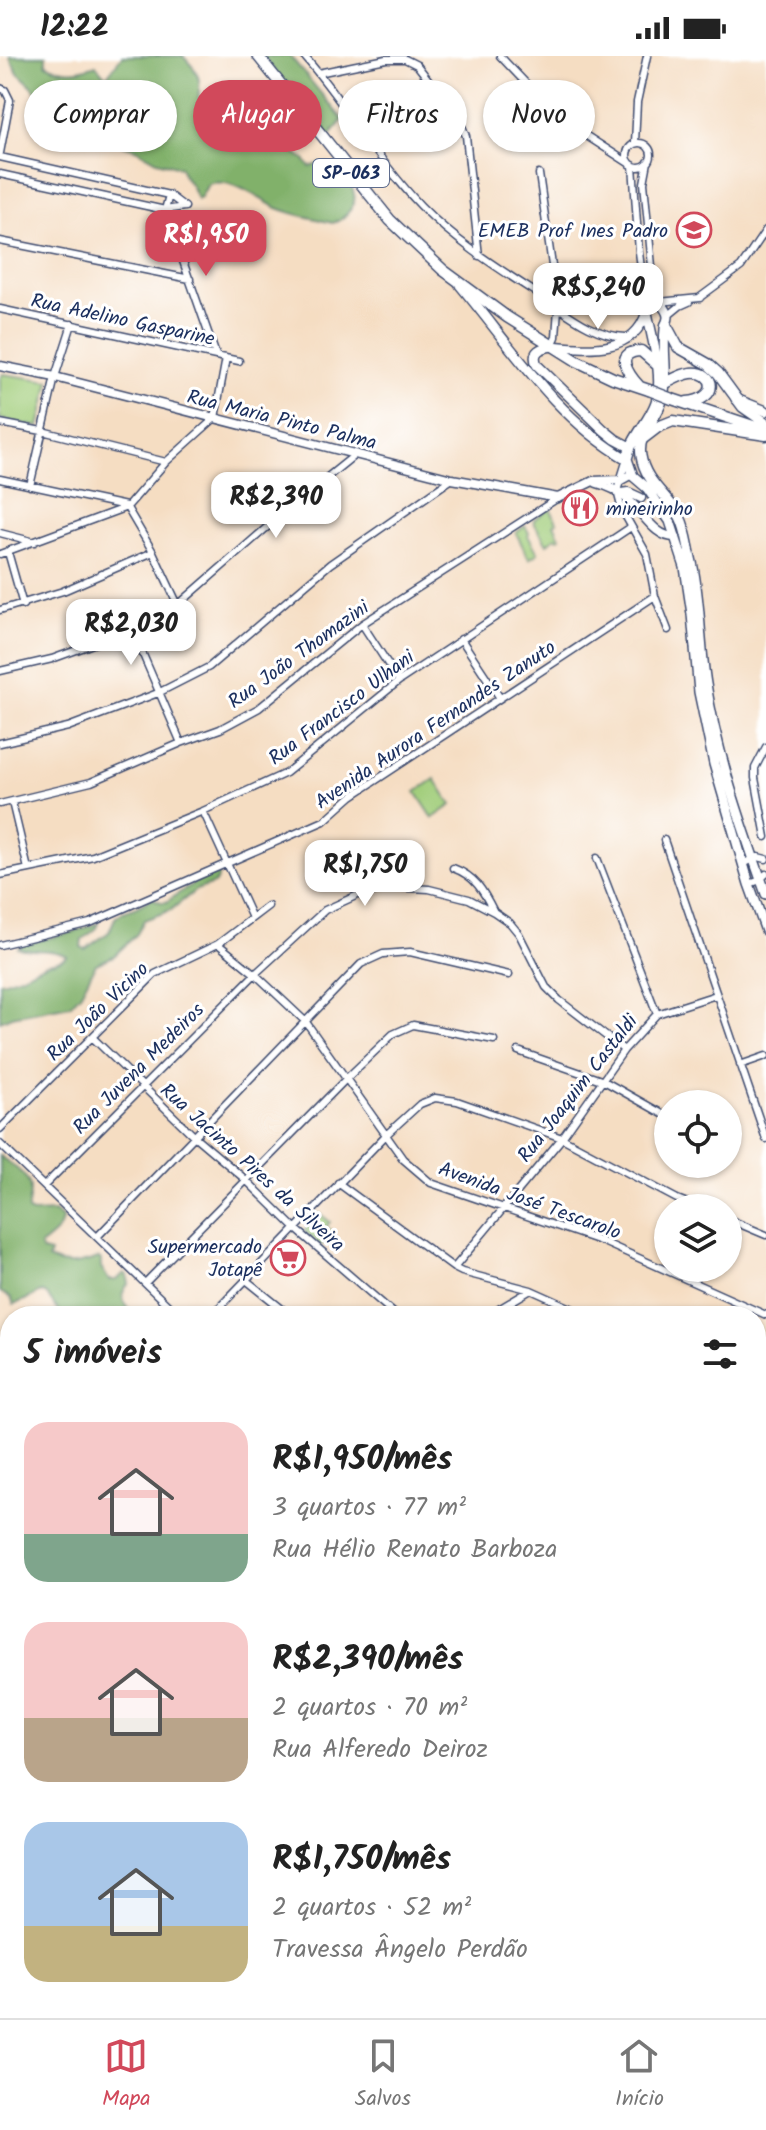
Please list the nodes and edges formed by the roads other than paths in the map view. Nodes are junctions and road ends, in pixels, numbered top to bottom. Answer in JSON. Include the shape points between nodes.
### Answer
{"nodes":[{"id":1,"x":258,"y":56,"type":"edge"},
{"id":2,"x":304,"y":56,"type":"edge"},
{"id":3,"x":500,"y":56,"type":"edge"},
{"id":4,"x":647,"y":56,"type":"edge"},
{"id":5,"x":318,"y":73,"type":"junction"},
{"id":6,"x":0,"y":88,"type":"edge"},
{"id":7,"x":634,"y":144,"type":"junction"},
{"id":8,"x":609,"y":150,"type":"junction"},
{"id":9,"x":0,"y":155,"type":"edge"},
{"id":10,"x":648,"y":162,"type":"junction"},
{"id":11,"x":632,"y":165,"type":"junction"},
{"id":12,"x":0,"y":174,"type":"edge"},
{"id":13,"x":539,"y":174,"type":"dead end"},
{"id":14,"x":169,"y":195,"type":"junction"},
{"id":15,"x":165,"y":210,"type":"junction"},
{"id":16,"x":766,"y":230,"type":"edge"},
{"id":17,"x":0,"y":241,"type":"edge"},
{"id":18,"x":479,"y":256,"type":"junction"},
{"id":19,"x":190,"y":279,"type":"junction"},
{"id":20,"x":455,"y":280,"type":"junction"},
{"id":21,"x":700,"y":298,"type":"junction"},
{"id":22,"x":659,"y":302,"type":"junction"},
{"id":23,"x":558,"y":308,"type":"junction"},
{"id":24,"x":0,"y":309,"type":"edge"},
{"id":25,"x":647,"y":312,"type":"junction"},
{"id":26,"x":666,"y":323,"type":"junction"},
{"id":27,"x":72,"y":324,"type":"junction"},
{"id":28,"x":650,"y":329,"type":"junction"},
{"id":29,"x":633,"y":336,"type":"junction"},
{"id":30,"x":552,"y":346,"type":"junction"},
{"id":31,"x":216,"y":355,"type":"junction"},
{"id":32,"x":226,"y":358,"type":"junction"},
{"id":33,"x":239,"y":361,"type":"dead end"},
{"id":34,"x":656,"y":364,"type":"junction"},
{"id":35,"x":1,"y":367,"type":"edge"},
{"id":36,"x":55,"y":377,"type":"junction"},
{"id":37,"x":666,"y":383,"type":"junction"},
{"id":38,"x":645,"y":389,"type":"junction"},
{"id":39,"x":736,"y":399,"type":"junction"},
{"id":40,"x":676,"y":400,"type":"junction"},
{"id":41,"x":766,"y":411,"type":"edge"},
{"id":42,"x":215,"y":418,"type":"junction"},
{"id":43,"x":0,"y":423,"type":"edge"},
{"id":44,"x":766,"y":423,"type":"edge"},
{"id":45,"x":42,"y":431,"type":"junction"},
{"id":46,"x":766,"y":432,"type":"edge"},
{"id":47,"x":641,"y":440,"type":"junction"},
{"id":48,"x":630,"y":447,"type":"junction"},
{"id":49,"x":640,"y":453,"type":"junction"},
{"id":50,"x":356,"y":454,"type":"junction"},
{"id":51,"x":627,"y":460,"type":"junction"},
{"id":52,"x":166,"y":462,"type":"junction"},
{"id":53,"x":632,"y":474,"type":"junction"},
{"id":54,"x":0,"y":479,"type":"edge"},
{"id":55,"x":452,"y":479,"type":"junction"},
{"id":56,"x":621,"y":480,"type":"junction"},
{"id":57,"x":651,"y":480,"type":"junction"},
{"id":58,"x":593,"y":481,"type":"junction"},
{"id":59,"x":30,"y":486,"type":"junction"},
{"id":60,"x":619,"y":492,"type":"junction"},
{"id":61,"x":558,"y":498,"type":"junction"},
{"id":62,"x":641,"y":498,"type":"dead end"},
{"id":63,"x":127,"y":507,"type":"junction"},
{"id":64,"x":631,"y":527,"type":"junction"},
{"id":65,"x":683,"y":528,"type":"junction"},
{"id":66,"x":0,"y":533,"type":"edge"},
{"id":67,"x":676,"y":537,"type":"junction"},
{"id":68,"x":35,"y":542,"type":"junction"},
{"id":69,"x":153,"y":552,"type":"junction"},
{"id":70,"x":4,"y":553,"type":"edge"},
{"id":71,"x":655,"y":596,"type":"junction"},
{"id":72,"x":23,"y":605,"type":"junction"},
{"id":73,"x":178,"y":605,"type":"junction"},
{"id":74,"x":0,"y":610,"type":"edge"},
{"id":75,"x":362,"y":624,"type":"junction"},
{"id":76,"x":132,"y":629,"type":"junction"},
{"id":77,"x":668,"y":630,"type":"dead end"},
{"id":78,"x":461,"y":639,"type":"junction"},
{"id":79,"x":0,"y":671,"type":"edge"},
{"id":80,"x":399,"y":681,"type":"junction"},
{"id":81,"x":158,"y":693,"type":"junction"},
{"id":82,"x":500,"y":698,"type":"junction"},
{"id":83,"x":0,"y":743,"type":"edge"},
{"id":84,"x":181,"y":743,"type":"junction"},
{"id":85,"x":766,"y":747,"type":"edge"},
{"id":86,"x":12,"y":802,"type":"junction"},
{"id":87,"x":0,"y":804,"type":"edge"},
{"id":88,"x":203,"y":811,"type":"junction"},
{"id":89,"x":766,"y":837,"type":"edge"},
{"id":90,"x":664,"y":840,"type":"dead end"},
{"id":91,"x":597,"y":858,"type":"dead end"},
{"id":92,"x":766,"y":859,"type":"edge"},
{"id":93,"x":748,"y":861,"type":"junction"},
{"id":94,"x":227,"y":863,"type":"junction"},
{"id":95,"x":453,"y":868,"type":"dead end"},
{"id":96,"x":28,"y":869,"type":"junction"},
{"id":97,"x":0,"y":875,"type":"edge"},
{"id":98,"x":764,"y":877,"type":"edge"},
{"id":99,"x":749,"y":884,"type":"junction"},
{"id":100,"x":766,"y":894,"type":"edge"},
{"id":101,"x":268,"y":906,"type":"dead end"},
{"id":102,"x":494,"y":912,"type":"junction"},
{"id":103,"x":252,"y":918,"type":"junction"},
{"id":104,"x":766,"y":931,"type":"edge"},
{"id":105,"x":218,"y":944,"type":"junction"},
{"id":106,"x":0,"y":945,"type":"edge"},
{"id":107,"x":255,"y":974,"type":"junction"},
{"id":108,"x":509,"y":975,"type":"dead end"},
{"id":109,"x":716,"y":995,"type":"junction"},
{"id":110,"x":657,"y":1014,"type":"junction"},
{"id":111,"x":306,"y":1022,"type":"junction"},
{"id":112,"x":92,"y":1037,"type":"junction"},
{"id":113,"x":494,"y":1040,"type":"dead end"},
{"id":114,"x":624,"y":1050,"type":"junction"},
{"id":115,"x":518,"y":1051,"type":"dead end"},
{"id":116,"x":766,"y":1056,"type":"edge"},
{"id":117,"x":740,"y":1065,"type":"junction"},
{"id":118,"x":347,"y":1078,"type":"junction"},
{"id":119,"x":604,"y":1081,"type":"junction"},
{"id":120,"x":142,"y":1086,"type":"junction"},
{"id":121,"x":654,"y":1109,"type":"edge"},
{"id":122,"x":0,"y":1129,"type":"edge"},
{"id":123,"x":387,"y":1134,"type":"junction"},
{"id":124,"x":194,"y":1136,"type":"junction"},
{"id":125,"x":562,"y":1138,"type":"junction"},
{"id":126,"x":766,"y":1139,"type":"edge"},
{"id":127,"x":0,"y":1144,"type":"edge"},
{"id":128,"x":246,"y":1180,"type":"junction"},
{"id":129,"x":338,"y":1183,"type":"junction"},
{"id":130,"x":44,"y":1186,"type":"junction"},
{"id":131,"x":668,"y":1194,"type":"edge"},
{"id":132,"x":501,"y":1208,"type":"junction"},
{"id":133,"x":742,"y":1225,"type":"edge"},
{"id":134,"x":296,"y":1229,"type":"junction"},
{"id":135,"x":766,"y":1235,"type":"edge"},
{"id":136,"x":97,"y":1237,"type":"junction"},
{"id":137,"x":454,"y":1268,"type":"junction"},
{"id":138,"x":246,"y":1280,"type":"junction"},
{"id":139,"x":145,"y":1283,"type":"junction"},
{"id":140,"x":531,"y":1290,"type":"junction"},
{"id":141,"x":169,"y":1306,"type":"edge"},
{"id":142,"x":221,"y":1306,"type":"edge"},
{"id":143,"x":278,"y":1306,"type":"edge"},
{"id":144,"x":385,"y":1306,"type":"edge"},
{"id":145,"x":504,"y":1306,"type":"edge"},
{"id":146,"x":567,"y":1306,"type":"edge"},
{"id":147,"x":746,"y":1306,"type":"edge"}],
"edges":[{"from":1,"to":20,"type":"main road","number":"SP-063","via":[[390,220]]},
{"from":2,"to":5,"type":"street"},
{"from":3,"to":8,"type":"street","via":[[541,99]]},
{"from":4,"to":7,"type":"street"},
{"from":5,"to":18,"type":"street","via":[[422,206]]},
{"from":5,"to":18,"type":"street","via":[[386,59],[417,65],[466,136]]},
{"from":6,"to":9,"type":"street","via":[[10,100]]},
{"from":7,"to":8,"type":"street"},
{"from":7,"to":10,"type":"street","via":[[648,147]]},
{"from":7,"to":11,"type":"street","via":[[627,153]]},
{"from":8,"to":11,"type":"street"},
{"from":9,"to":14,"type":"street"},
{"from":10,"to":11,"type":"street"},
{"from":10,"to":22,"type":"street","via":[[644,183]]},
{"from":11,"to":25,"type":"street"},
{"from":12,"to":15,"type":"street"},
{"from":13,"to":23,"type":"street"},
{"from":14,"to":15,"type":"street"},
{"from":14,"to":15,"type":"street","via":[[185,207]]},
{"from":15,"to":19,"type":"street"},
{"from":16,"to":21,"type":"street","via":[[741,267]]},
{"from":17,"to":19,"type":"street"},
{"from":18,"to":23,"type":"street"},
{"from":19,"to":31,"type":"street"},
{"from":20,"to":30,"type":"main road","number":"SP-063"},
{"from":20,"to":51,"type":"main road","via":[[519,362],[575,419]]},
{"from":21,"to":22,"type":"street"},
{"from":21,"to":26,"type":"street","via":[[680,306]]},
{"from":22,"to":25,"type":"main road"},
{"from":22,"to":26,"type":"main road"},
{"from":23,"to":29,"type":"street","via":[[611,336]]},
{"from":23,"to":30,"type":"street"},
{"from":24,"to":27,"type":"street","name":"Rua Adelino Gasparine"},
{"from":25,"to":28,"type":"main road"},
{"from":25,"to":29,"type":"street"},
{"from":26,"to":28,"type":"main road","via":[[658,333]]},
{"from":26,"to":37,"type":"main road"},
{"from":26,"to":39,"type":"main road","via":[[678,347],[712,367]]},
{"from":27,"to":31,"type":"street","name":"Rua Adelino Gasparine"},
{"from":27,"to":36,"type":"street"},
{"from":28,"to":34,"type":"main road"},
{"from":29,"to":30,"type":"street","via":[[597,348]]},
{"from":30,"to":38,"type":"main road","number":"SP-063"},
{"from":30,"to":48,"type":"main road","via":[[540,348],[537,365],[604,430]]},
{"from":31,"to":32,"type":"street","name":"Rua Adelino Gasparine"},
{"from":32,"to":33,"type":"street","name":"Rua Adelino Gasparine"},
{"from":32,"to":42,"type":"street"},
{"from":34,"to":38,"type":"main road","via":[[641,351],[625,362],[627,372]]},
{"from":34,"to":48,"type":"main road","via":[[655,403]]},
{"from":35,"to":36,"type":"street","name":"Rua Maria Pinto Palma"},
{"from":36,"to":42,"type":"street","name":"Rua Maria Pinto Palma"},
{"from":36,"to":45,"type":"street"},
{"from":37,"to":40,"type":"main road","via":[[690,373],[709,380],[711,389],[698,401]]},
{"from":37,"to":47,"type":"main road","via":[[661,405]]},
{"from":38,"to":40,"type":"main road","number":"SP-063","bridge":true},
{"from":39,"to":41,"type":"main road"},
{"from":39,"to":44,"type":"main road"},
{"from":40,"to":46,"type":"main road","number":"SP-063"},
{"from":42,"to":50,"type":"street","name":"Rua Maria Pinto Palma"},
{"from":42,"to":52,"type":"street"},
{"from":43,"to":45,"type":"street"},
{"from":45,"to":52,"type":"street"},
{"from":45,"to":59,"type":"street"},
{"from":46,"to":47,"type":"main road","via":[[673,421]]},
{"from":47,"to":49,"type":"main road"},
{"from":48,"to":51,"type":"main road"},
{"from":49,"to":51,"type":"main road"},
{"from":49,"to":57,"type":"main road"},
{"from":50,"to":55,"type":"street","name":"Rua Maria Pinto Palma"},
{"from":50,"to":73,"type":"street"},
{"from":51,"to":53,"type":"main road"},
{"from":51,"to":56,"type":"street"},
{"from":52,"to":63,"type":"street"},
{"from":53,"to":56,"type":"street"},
{"from":53,"to":57,"type":"main road"},
{"from":53,"to":67,"type":"main road","via":[[659,505]]},
{"from":54,"to":59,"type":"street"},
{"from":55,"to":61,"type":"street","name":"Rua Maria Pinto Palma"},
{"from":55,"to":81,"type":"street","via":[[330,564],[209,667]]},
{"from":56,"to":58,"type":"street"},
{"from":56,"to":60,"type":"street"},
{"from":57,"to":65,"type":"main road"},
{"from":58,"to":60,"type":"street"},
{"from":58,"to":61,"type":"street","name":"Rua João Thomazini"},
{"from":59,"to":63,"type":"street"},
{"from":60,"to":62,"type":"street"},
{"from":60,"to":64,"type":"street"},
{"from":60,"to":67,"type":"street","via":[[653,527]]},
{"from":61,"to":75,"type":"street","name":"Rua João Thomazini"},
{"from":63,"to":68,"type":"street"},
{"from":63,"to":69,"type":"street"},
{"from":64,"to":71,"type":"street","via":[[647,554]]},
{"from":64,"to":78,"type":"street","name":"Rua Francisco Ulhani"},
{"from":65,"to":67,"type":"main road"},
{"from":65,"to":93,"type":"main road","via":[[710,709]]},
{"from":66,"to":68,"type":"street"},
{"from":67,"to":93,"type":"main road","via":[[714,764]]},
{"from":68,"to":70,"type":"street"},
{"from":69,"to":72,"type":"street"},
{"from":69,"to":73,"type":"street"},
{"from":70,"to":72,"type":"street"},
{"from":71,"to":77,"type":"street"},
{"from":71,"to":82,"type":"street","name":"Avenida Aurora Fernandes Zanuto"},
{"from":72,"to":74,"type":"street"},
{"from":73,"to":76,"type":"street"},
{"from":75,"to":80,"type":"street"},
{"from":75,"to":84,"type":"street","name":"Rua João Thomazini","via":[[259,708]]},
{"from":76,"to":79,"type":"street","via":[[52,659]]},
{"from":76,"to":81,"type":"street"},
{"from":78,"to":80,"type":"street","name":"Rua Francisco Ulhani"},
{"from":78,"to":82,"type":"street"},
{"from":80,"to":88,"type":"street","name":"Rua Francisco Ulhani","via":[[286,773]]},
{"from":81,"to":83,"type":"street","via":[[68,727]]},
{"from":81,"to":84,"type":"street"},
{"from":82,"to":94,"type":"street","name":"Avenida Aurora Fernandes Zanuto","via":[[352,796],[324,821]]},
{"from":84,"to":86,"type":"street","name":"Rua João Thomazini","via":[[91,782]]},
{"from":85,"to":89,"type":"street","via":[[755,778]]},
{"from":86,"to":87,"type":"street","name":"Rua João Thomazini"},
{"from":86,"to":96,"type":"street"},
{"from":88,"to":94,"type":"street"},
{"from":88,"to":96,"type":"street","name":"Rua Francisco Ulhani","via":[[93,856]]},
{"from":90,"to":109,"type":"street"},
{"from":91,"to":110,"type":"street"},
{"from":92,"to":93,"type":"street"},
{"from":93,"to":98,"type":"main road"},
{"from":93,"to":99,"type":"main road"},
{"from":94,"to":103,"type":"street"},
{"from":94,"to":106,"type":"street","name":"Avenida Aurora Fernandes Zanuto","via":[[90,923]]},
{"from":95,"to":102,"type":"street","via":[[470,874]]},
{"from":96,"to":97,"type":"street","name":"Rua Francisco Ulhani"},
{"from":98,"to":99,"type":"street"},
{"from":98,"to":100,"type":"main road"},
{"from":99,"to":104,"type":"main road"},
{"from":101,"to":103,"type":"street","name":"Rua João Vicino"},
{"from":102,"to":107,"type":"street","name":"Rua Juvena Medeiros","via":[[429,889],[393,887],[360,894],[325,910]]},
{"from":102,"to":114,"type":"street","via":[[519,934],[546,987]]},
{"from":103,"to":105,"type":"street","name":"Rua João Vicino"},
{"from":105,"to":107,"type":"street"},
{"from":105,"to":112,"type":"street","name":"Rua João Vicino","via":[[155,974]]},
{"from":107,"to":111,"type":"street"},
{"from":107,"to":120,"type":"street","name":"Rua Juvena Medeiros"},
{"from":108,"to":111,"type":"street","via":[[410,952],[383,954],[361,964]]},
{"from":109,"to":110,"type":"street","name":"Rua Joaquim Castaldi"},
{"from":109,"to":117,"type":"street"},
{"from":110,"to":114,"type":"street","name":"Rua Joaquim Castaldi"},
{"from":111,"to":118,"type":"street"},
{"from":111,"to":124,"type":"street"},
{"from":112,"to":120,"type":"street","name":"Rua Jacinto Pires da Silveira"},
{"from":112,"to":122,"type":"street","name":"Rua João Vicino"},
{"from":113,"to":118,"type":"street","via":[[413,1025],[393,1034]]},
{"from":114,"to":119,"type":"street","name":"Rua Joaquim Castaldi"},
{"from":115,"to":119,"type":"street"},
{"from":116,"to":117,"type":"street"},
{"from":117,"to":126,"type":"street"},
{"from":118,"to":123,"type":"street"},
{"from":118,"to":128,"type":"street"},
{"from":119,"to":121,"type":"street"},
{"from":119,"to":125,"type":"street","name":"Rua Joaquim Castaldi"},
{"from":120,"to":124,"type":"street","name":"Rua Jacinto Pires da Silveira"},
{"from":120,"to":130,"type":"street","name":"Rua Juvena Medeiros"},
{"from":123,"to":125,"type":"street","via":[[420,1104],[435,1098]]},
{"from":123,"to":129,"type":"street"},
{"from":123,"to":132,"type":"street","name":"Avenida José Tescarolo","via":[[403,1159],[431,1183]]},
{"from":124,"to":128,"type":"street","name":"Rua Jacinto Pires da Silveira"},
{"from":124,"to":136,"type":"street"},
{"from":125,"to":131,"type":"street"},
{"from":125,"to":132,"type":"street","name":"Rua Joaquim Castaldi"},
{"from":127,"to":130,"type":"street"},
{"from":128,"to":134,"type":"street","name":"Rua Jacinto Pires da Silveira"},
{"from":128,"to":139,"type":"street"},
{"from":129,"to":134,"type":"street"},
{"from":129,"to":137,"type":"street"},
{"from":130,"to":136,"type":"street"},
{"from":132,"to":137,"type":"street","name":"Rua Joaquim Castaldi"},
{"from":132,"to":147,"type":"street","name":"Avenida José Tescarolo","via":[[603,1242]]},
{"from":133,"to":135,"type":"street"},
{"from":134,"to":138,"type":"street"},
{"from":134,"to":144,"type":"street","name":"Rua Jacinto Pires da Silveira"},
{"from":136,"to":139,"type":"street"},
{"from":137,"to":140,"type":"street"},
{"from":138,"to":142,"type":"street"},
{"from":138,"to":143,"type":"street"},
{"from":139,"to":141,"type":"street"},
{"from":140,"to":145,"type":"street"},
{"from":140,"to":146,"type":"street"}]}
